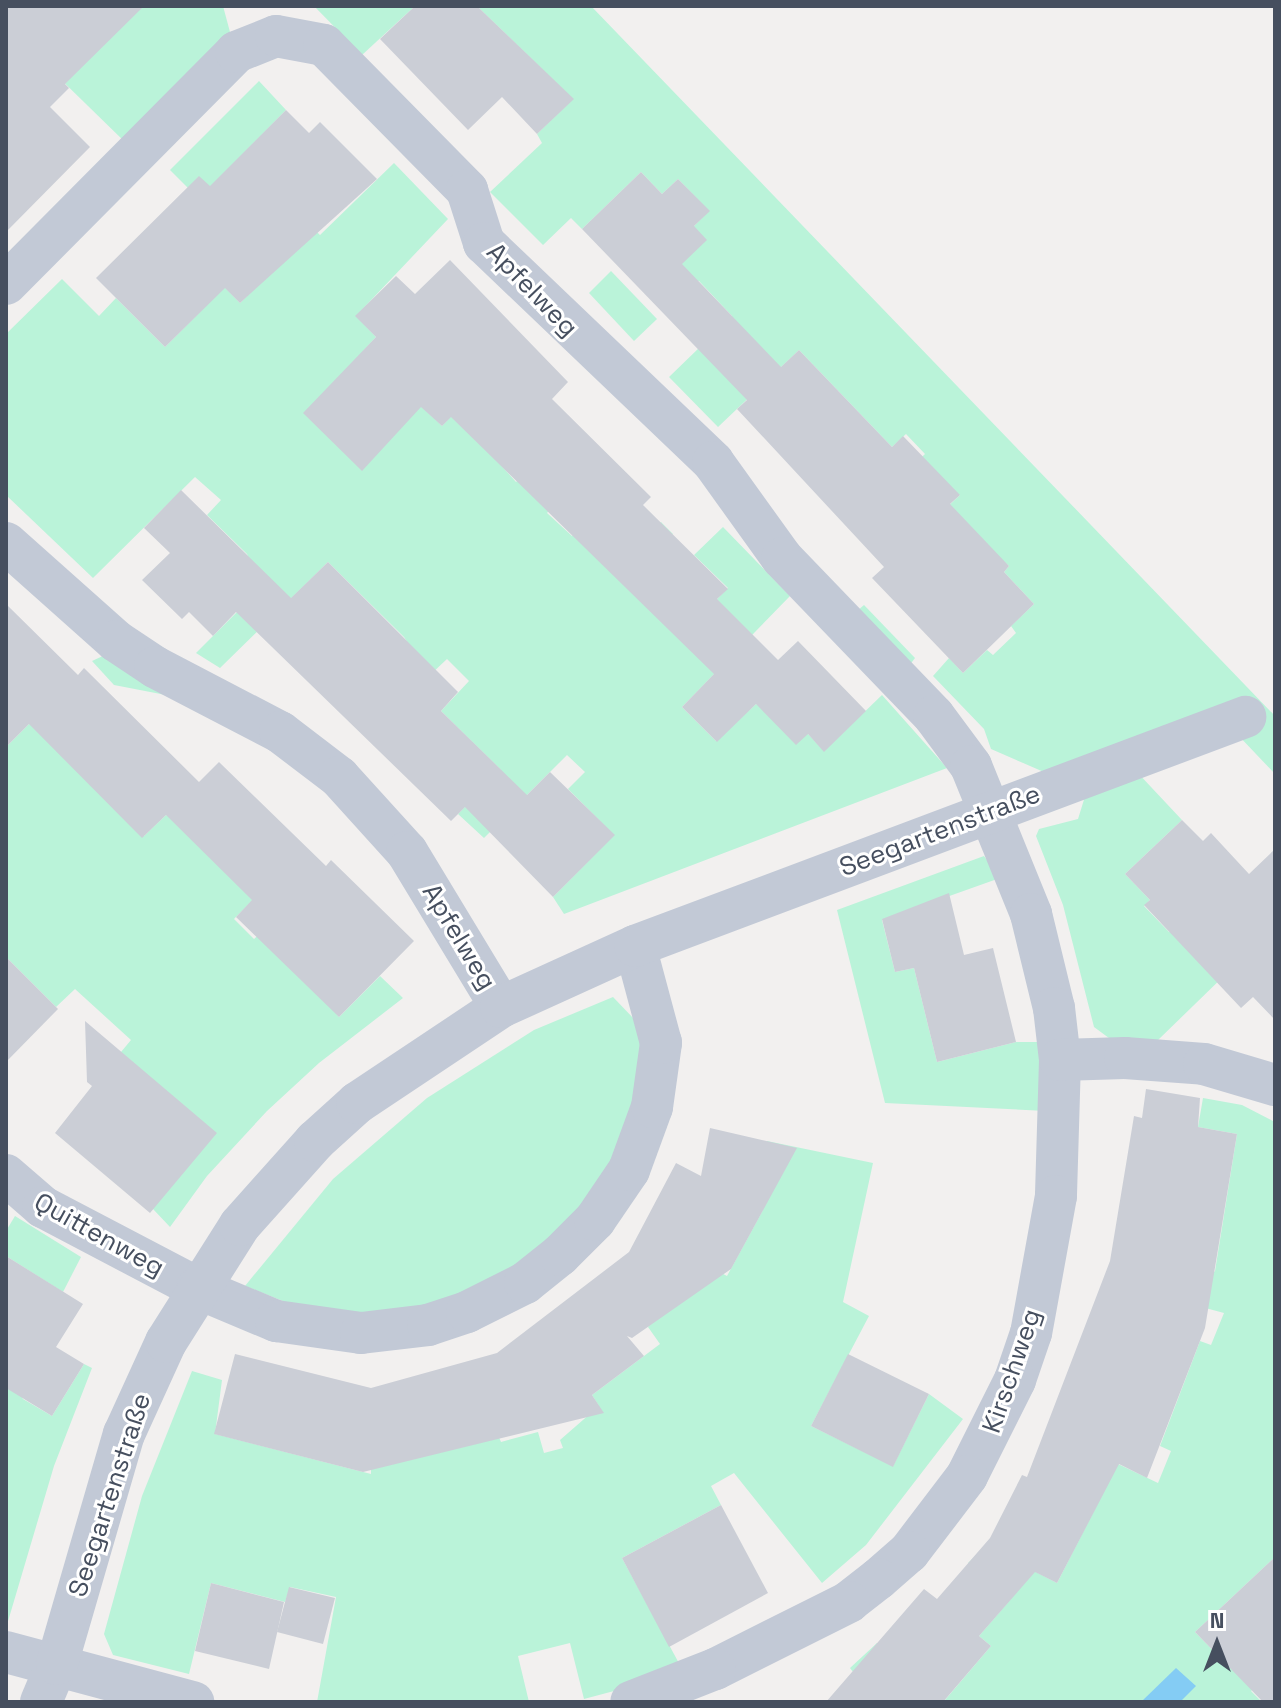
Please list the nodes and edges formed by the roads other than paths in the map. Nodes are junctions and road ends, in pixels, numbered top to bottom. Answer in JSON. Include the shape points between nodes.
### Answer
{"nodes":[{"id":1,"x":245,"y":6,"type":"edge"},
{"id":2,"x":276,"y":36,"type":"junction"},
{"id":3,"x":6,"y":284,"type":"edge"},
{"id":4,"x":6,"y":543,"type":"edge"},
{"id":5,"x":1245,"y":717,"type":"dead end"},
{"id":6,"x":989,"y":811,"type":"junction"},
{"id":7,"x":635,"y":946,"type":"junction"},
{"id":8,"x":501,"y":1007,"type":"junction"},
{"id":9,"x":1060,"y":1060,"type":"junction"},
{"id":10,"x":1275,"y":1085,"type":"edge"},
{"id":11,"x":6,"y":1175,"type":"edge"},
{"id":12,"x":197,"y":1288,"type":"junction"},
{"id":13,"x":6,"y":1652,"type":"edge"},
{"id":14,"x":56,"y":1683,"type":"edge"},
{"id":15,"x":639,"y":1701,"type":"edge"},
{"id":16,"x":41,"y":1702,"type":"edge"},
{"id":17,"x":193,"y":1702,"type":"edge"}],
"edges":[{"from":1,"to":2,"type":"street"},
{"from":2,"to":3,"type":"street","via":[[236,52]]},
{"from":2,"to":6,"type":"street","name":"Apfelweg","via":[[309,40],[339,55],[467,190],[484,243],[713,462],[782,558],[957,741]]},
{"from":4,"to":8,"type":"street","name":"Apfelweg","via":[[116,641],[280,732],[339,777],[407,852]]},
{"from":5,"to":6,"type":"street","name":"Seegartenstraße"},
{"from":6,"to":7,"type":"street","name":"Seegartenstraße"},
{"from":6,"to":9,"type":"street","name":"Kirschweg","via":[[1031,914],[1054,1008]]},
{"from":7,"to":8,"type":"street","name":"Seegartenstraße"},
{"from":7,"to":12,"type":"street","via":[[661,1043],[644,1137],[595,1220],[525,1283],[428,1325],[361,1333],[276,1321]]},
{"from":8,"to":12,"type":"street","name":"Seegartenstraße","via":[[400,1070],[315,1141],[240,1225]]},
{"from":9,"to":10,"type":"street","via":[[1204,1064]]},
{"from":9,"to":15,"type":"street","name":"Kirschweg","via":[[1056,1196],[1031,1333],[990,1438],[967,1476],[909,1552],[849,1602]]},
{"from":11,"to":12,"type":"street","name":"Quittenweg","via":[[43,1207]]},
{"from":12,"to":14,"type":"street","name":"Seegartenstraße","via":[[124,1434]]},
{"from":13,"to":14,"type":"street"},
{"from":14,"to":16,"type":"street","name":"Seegartenstraße"},
{"from":14,"to":17,"type":"street"}]}
